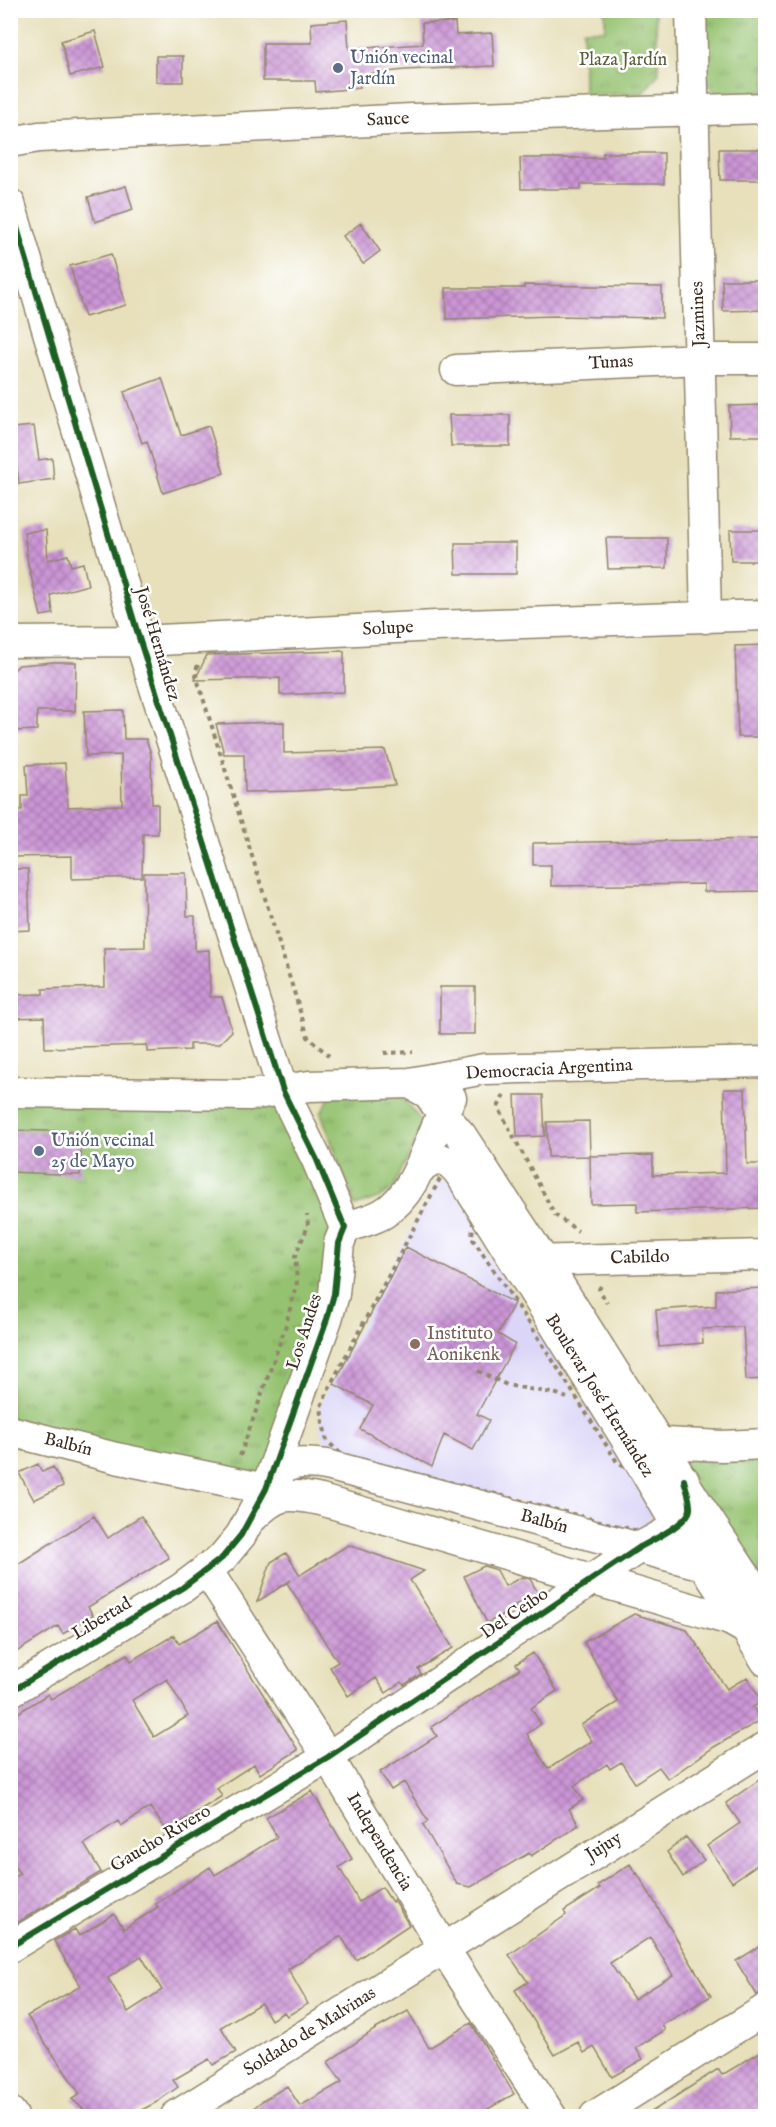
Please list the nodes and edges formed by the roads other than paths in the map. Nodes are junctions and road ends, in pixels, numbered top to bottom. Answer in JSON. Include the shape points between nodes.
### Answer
{"nodes":[{"id":1,"x":691,"y":10,"type":"edge"},
{"id":2,"x":694,"y":108,"type":"junction"},
{"id":3,"x":765,"y":108,"type":"edge"},
{"id":4,"x":10,"y":142,"type":"edge"},
{"id":5,"x":10,"y":204,"type":"edge"},
{"id":6,"x":700,"y":359,"type":"junction"},
{"id":7,"x":765,"y":359,"type":"edge"},
{"id":8,"x":456,"y":370,"type":"dead end"},
{"id":9,"x":765,"y":615,"type":"edge"},
{"id":10,"x":706,"y":618,"type":"junction"},
{"id":11,"x":140,"y":641,"type":"junction"},
{"id":12,"x":10,"y":642,"type":"edge"},
{"id":13,"x":765,"y":1062,"type":"edge"},
{"id":14,"x":484,"y":1069,"type":"junction"},
{"id":15,"x":410,"y":1083,"type":"junction"},
{"id":16,"x":283,"y":1091,"type":"junction"},
{"id":17,"x":10,"y":1092,"type":"edge"},
{"id":18,"x":441,"y":1112,"type":"junction"},
{"id":19,"x":418,"y":1170,"type":"junction"},
{"id":20,"x":345,"y":1227,"type":"junction"},
{"id":21,"x":765,"y":1255,"type":"edge"},
{"id":22,"x":514,"y":1260,"type":"junction"},
{"id":23,"x":544,"y":1261,"type":"junction"},
{"id":24,"x":291,"y":1419,"type":"junction"},
{"id":25,"x":10,"y":1431,"type":"edge"},
{"id":26,"x":660,"y":1441,"type":"junction"},
{"id":27,"x":628,"y":1442,"type":"junction"},
{"id":28,"x":765,"y":1444,"type":"edge"},
{"id":29,"x":327,"y":1464,"type":"junction"},
{"id":30,"x":275,"y":1470,"type":"junction"},
{"id":31,"x":684,"y":1480,"type":"junction"},
{"id":32,"x":321,"y":1500,"type":"junction"},
{"id":33,"x":246,"y":1524,"type":"junction"},
{"id":34,"x":677,"y":1525,"type":"junction"},
{"id":35,"x":640,"y":1547,"type":"junction"},
{"id":36,"x":702,"y":1564,"type":"junction"},
{"id":37,"x":206,"y":1569,"type":"junction"},
{"id":38,"x":594,"y":1580,"type":"junction"},
{"id":39,"x":756,"y":1609,"type":"edge"},
{"id":40,"x":765,"y":1661,"type":"edge"},
{"id":41,"x":10,"y":1692,"type":"edge"},
{"id":42,"x":765,"y":1747,"type":"edge"},
{"id":43,"x":328,"y":1757,"type":"junction"},
{"id":44,"x":10,"y":1947,"type":"edge"},
{"id":45,"x":443,"y":1947,"type":"junction"},
{"id":46,"x":765,"y":2009,"type":"edge"},
{"id":47,"x":10,"y":2112,"type":"edge"},
{"id":48,"x":13,"y":2116,"type":"edge"},
{"id":49,"x":176,"y":2116,"type":"edge"},
{"id":50,"x":551,"y":2116,"type":"edge"},
{"id":51,"x":595,"y":2116,"type":"edge"}],
"edges":[{"from":1,"to":2,"type":"street","name":"Jazmines"},
{"from":2,"to":3,"type":"street","name":"Sauce"},
{"from":2,"to":4,"type":"street","name":"Sauce","via":[[412,118],[39,137]]},
{"from":2,"to":6,"type":"street","name":"Jazmines"},
{"from":5,"to":11,"type":"street","name":"José Hernández"},
{"from":6,"to":7,"type":"street","name":"Tunas"},
{"from":6,"to":8,"type":"street","name":"Tunas"},
{"from":6,"to":10,"type":"street","name":"Jazmines"},
{"from":9,"to":10,"type":"street","name":"Solupe"},
{"from":10,"to":11,"type":"street","name":"Solupe"},
{"from":11,"to":12,"type":"street","name":"Solupe"},
{"from":11,"to":16,"type":"street","name":"José Hernández"},
{"from":13,"to":14,"type":"street","name":"Democracia Argentina"},
{"from":14,"to":15,"type":"street","name":"Democracia Argentina"},
{"from":14,"to":18,"type":"street","via":[[466,1079]]},
{"from":15,"to":16,"type":"street","name":"Democracia Argentina","via":[[309,1086]]},
{"from":15,"to":18,"type":"street","name":"Boulevar José Hernández","via":[[429,1094]]},
{"from":16,"to":17,"type":"street","name":"Democracia Argentina","via":[[250,1095]]},
{"from":16,"to":20,"type":"street"},
{"from":18,"to":19,"type":"street"},
{"from":18,"to":23,"type":"street","name":"Boulevar José Hernández","via":[[461,1135]]},
{"from":19,"to":20,"type":"street","via":[[399,1199],[383,1214]]},
{"from":19,"to":22,"type":"street","name":"Boulevar José Hernández","via":[[437,1158],[446,1159]]},
{"from":20,"to":24,"type":"street","name":"Los Andes","via":[[339,1243],[334,1294]]},
{"from":21,"to":23,"type":"street","name":"Cabildo"},
{"from":22,"to":23,"type":"street","name":"Cabildo"},
{"from":22,"to":27,"type":"street","name":"Boulevar José Hernández"},
{"from":23,"to":26,"type":"street","name":"Boulevar José Hernández"},
{"from":24,"to":29,"type":"street","via":[[292,1433],[299,1444]]},
{"from":24,"to":30,"type":"street","name":"Los Andes"},
{"from":25,"to":30,"type":"street","name":"Balbín","via":[[116,1458]]},
{"from":26,"to":27,"type":"street"},
{"from":26,"to":28,"type":"street","via":[[722,1446]]},
{"from":26,"to":31,"type":"street","name":"Boulevar José Hernández"},
{"from":27,"to":34,"type":"street","name":"Boulevar José Hernández"},
{"from":29,"to":30,"type":"street","name":"Balbín","via":[[302,1462]]},
{"from":29,"to":35,"type":"street","name":"Balbín"},
{"from":30,"to":32,"type":"street"},
{"from":30,"to":33,"type":"street","name":"Los Andes"},
{"from":31,"to":34,"type":"street","via":[[690,1509]]},
{"from":31,"to":39,"type":"street","name":"Boulevar José Hernández"},
{"from":32,"to":33,"type":"street","via":[[284,1495]]},
{"from":32,"to":38,"type":"street"},
{"from":33,"to":37,"type":"street","name":"Los Andes","via":[[222,1558]]},
{"from":34,"to":35,"type":"street","name":"Del Ceibo"},
{"from":34,"to":36,"type":"street","name":"Boulevar José Hernández"},
{"from":35,"to":36,"type":"street","name":"Balbín"},
{"from":35,"to":38,"type":"street","name":"Del Ceibo"},
{"from":36,"to":39,"type":"street","name":"Balbín","via":[[745,1581]]},
{"from":37,"to":41,"type":"street","name":"Libertad","via":[[182,1588]]},
{"from":37,"to":43,"type":"street","name":"Independencia"},
{"from":38,"to":39,"type":"street","via":[[730,1620]]},
{"from":38,"to":43,"type":"street","name":"Del Ceibo"},
{"from":39,"to":40,"type":"street","name":"Boulevar José Hernández"},
{"from":42,"to":45,"type":"street","name":"Jujuy"},
{"from":43,"to":44,"type":"street","name":"Gaucho Rivero"},
{"from":43,"to":45,"type":"street","name":"Independencia"},
{"from":45,"to":49,"type":"street","name":"Soldado de Malvinas"},
{"from":45,"to":50,"type":"street","name":"Independencia"},
{"from":46,"to":51,"type":"street"},
{"from":47,"to":48,"type":"street"}]}
